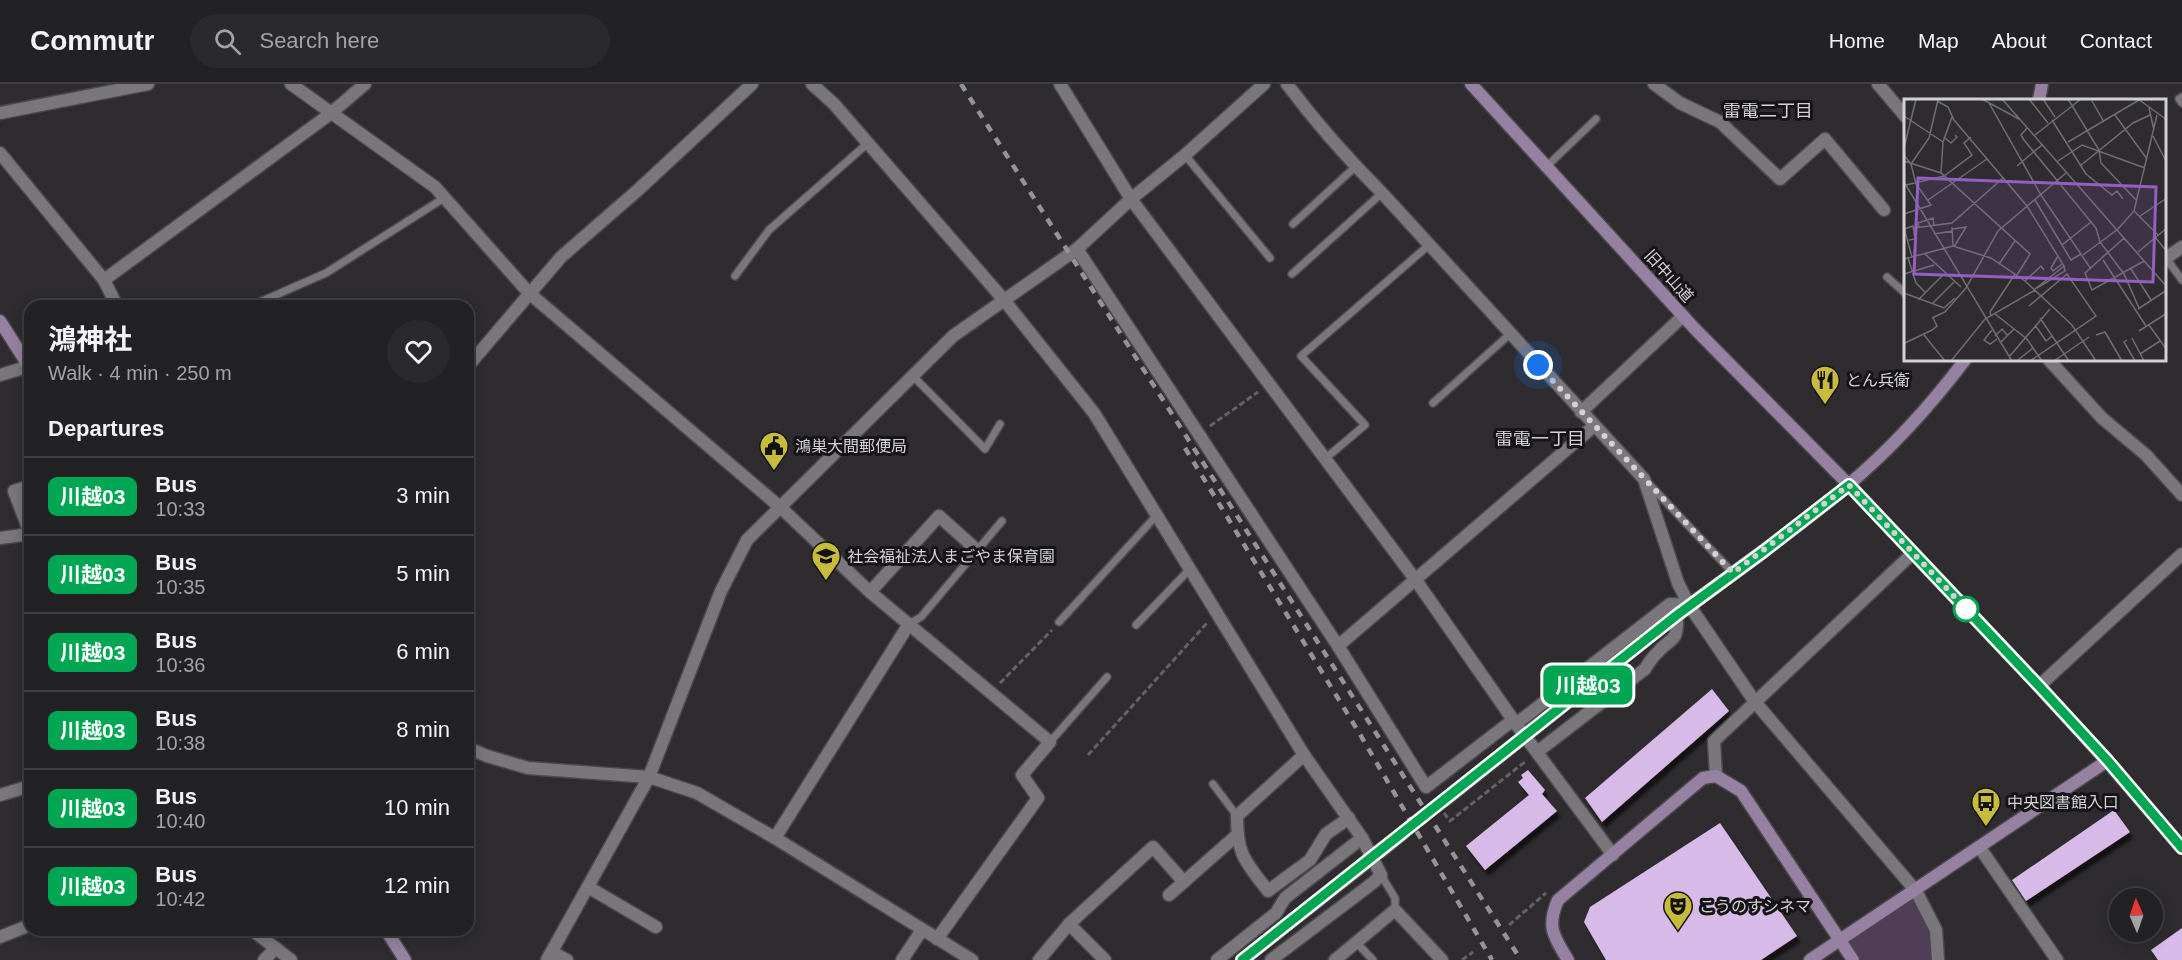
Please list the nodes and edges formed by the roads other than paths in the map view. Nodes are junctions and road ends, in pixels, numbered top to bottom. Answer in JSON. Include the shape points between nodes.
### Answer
{"nodes":[{"id":1,"x":147,"y":84,"type":"edge"},
{"id":2,"x":292,"y":84,"type":"edge"},
{"id":3,"x":365,"y":84,"type":"edge"},
{"id":4,"x":752,"y":84,"type":"edge"},
{"id":5,"x":812,"y":84,"type":"edge"},
{"id":6,"x":1060,"y":84,"type":"edge"},
{"id":7,"x":1264,"y":84,"type":"edge"},
{"id":8,"x":1287,"y":84,"type":"edge"},
{"id":9,"x":1471,"y":84,"type":"edge"},
{"id":10,"x":1654,"y":84,"type":"edge"},
{"id":11,"x":1878,"y":84,"type":"edge"},
{"id":12,"x":2042,"y":84,"type":"edge"},
{"id":13,"x":2182,"y":97,"type":"edge"},
{"id":14,"x":2039,"y":99,"type":"edge"},
{"id":15,"x":2182,"y":103,"type":"edge"},
{"id":16,"x":0,"y":113,"type":"edge"},
{"id":17,"x":330,"y":114,"type":"junction"},
{"id":18,"x":1904,"y":115,"type":"edge"},
{"id":19,"x":1596,"y":119,"type":"dead end"},
{"id":20,"x":868,"y":143,"type":"junction"},
{"id":21,"x":0,"y":153,"type":"edge"},
{"id":22,"x":1185,"y":155,"type":"junction"},
{"id":23,"x":1355,"y":167,"type":"junction"},
{"id":24,"x":1546,"y":167,"type":"junction"},
{"id":25,"x":1382,"y":193,"type":"junction"},
{"id":26,"x":444,"y":198,"type":"junction"},
{"id":27,"x":1131,"y":199,"type":"junction"},
{"id":28,"x":1884,"y":210,"type":"dead end"},
{"id":29,"x":1293,"y":224,"type":"dead end"},
{"id":30,"x":1429,"y":245,"type":"junction"},
{"id":31,"x":2182,"y":247,"type":"edge"},
{"id":32,"x":1077,"y":249,"type":"junction"},
{"id":33,"x":2167,"y":257,"type":"edge"},
{"id":34,"x":1270,"y":258,"type":"dead end"},
{"id":35,"x":2167,"y":259,"type":"edge"},
{"id":36,"x":1292,"y":274,"type":"dead end"},
{"id":37,"x":735,"y":276,"type":"dead end"},
{"id":38,"x":1887,"y":277,"type":"dead end"},
{"id":39,"x":104,"y":280,"type":"junction"},
{"id":40,"x":2182,"y":280,"type":"edge"},
{"id":41,"x":1904,"y":292,"type":"edge"},
{"id":42,"x":529,"y":293,"type":"junction"},
{"id":43,"x":114,"y":300,"type":"edge"},
{"id":44,"x":264,"y":300,"type":"edge"},
{"id":45,"x":1004,"y":300,"type":"junction"},
{"id":46,"x":1683,"y":316,"type":"junction"},
{"id":47,"x":0,"y":321,"type":"edge"},
{"id":48,"x":1510,"y":334,"type":"junction"},
{"id":49,"x":24,"y":358,"type":"edge"},
{"id":50,"x":474,"y":359,"type":"edge"},
{"id":51,"x":1964,"y":362,"type":"edge"},
{"id":52,"x":2051,"y":362,"type":"edge"},
{"id":53,"x":24,"y":369,"type":"edge"},
{"id":54,"x":0,"y":375,"type":"edge"},
{"id":55,"x":912,"y":375,"type":"junction"},
{"id":56,"x":1433,"y":403,"type":"dead end"},
{"id":57,"x":1581,"y":412,"type":"junction"},
{"id":58,"x":1000,"y":424,"type":"dead end"},
{"id":59,"x":1594,"y":426,"type":"junction"},
{"id":60,"x":1326,"y":458,"type":"junction"},
{"id":61,"x":1644,"y":479,"type":"junction"},
{"id":62,"x":1849,"y":485,"type":"junction"},
{"id":63,"x":24,"y":488,"type":"edge"},
{"id":64,"x":2182,"y":495,"type":"edge"},
{"id":65,"x":780,"y":507,"type":"junction"},
{"id":66,"x":1157,"y":515,"type":"junction"},
{"id":67,"x":24,"y":517,"type":"edge"},
{"id":68,"x":1002,"y":521,"type":"dead end"},
{"id":69,"x":24,"y":534,"type":"edge"},
{"id":70,"x":0,"y":538,"type":"edge"},
{"id":71,"x":978,"y":551,"type":"junction"},
{"id":72,"x":1913,"y":553,"type":"junction"},
{"id":73,"x":2182,"y":554,"type":"edge"},
{"id":74,"x":1190,"y":569,"type":"junction"},
{"id":75,"x":1733,"y":573,"type":"junction"},
{"id":76,"x":1415,"y":579,"type":"junction"},
{"id":77,"x":870,"y":592,"type":"junction"},
{"id":78,"x":1689,"y":605,"type":"junction"},
{"id":79,"x":1677,"y":615,"type":"junction"},
{"id":80,"x":1059,"y":622,"type":"road end"},
{"id":81,"x":909,"y":624,"type":"junction"},
{"id":82,"x":1136,"y":625,"type":"dead end"},
{"id":83,"x":1338,"y":646,"type":"junction"},
{"id":84,"x":1107,"y":676,"type":"dead end"},
{"id":85,"x":2039,"y":686,"type":"junction"},
{"id":86,"x":1755,"y":702,"type":"junction"},
{"id":87,"x":1514,"y":722,"type":"junction"},
{"id":88,"x":1531,"y":731,"type":"dead end"},
{"id":89,"x":1520,"y":740,"type":"dead end"},
{"id":90,"x":1050,"y":742,"type":"junction"},
{"id":91,"x":474,"y":751,"type":"edge"},
{"id":92,"x":1537,"y":752,"type":"junction"},
{"id":93,"x":1304,"y":755,"type":"junction"},
{"id":94,"x":2108,"y":761,"type":"junction"},
{"id":95,"x":1716,"y":776,"type":"junction"},
{"id":96,"x":649,"y":777,"type":"junction"},
{"id":97,"x":1213,"y":784,"type":"dead end"},
{"id":98,"x":24,"y":788,"type":"edge"},
{"id":99,"x":0,"y":795,"type":"edge"},
{"id":100,"x":1445,"y":800,"type":"tunnel mouth"},
{"id":101,"x":1237,"y":816,"type":"junction"},
{"id":102,"x":1348,"y":818,"type":"junction"},
{"id":103,"x":1402,"y":834,"type":"tunnel mouth"},
{"id":104,"x":1237,"y":835,"type":"junction"},
{"id":105,"x":775,"y":838,"type":"junction"},
{"id":106,"x":1362,"y":838,"type":"junction"},
{"id":107,"x":1980,"y":848,"type":"junction"},
{"id":108,"x":2182,"y":848,"type":"edge"},
{"id":109,"x":1380,"y":852,"type":"dead end"},
{"id":110,"x":1613,"y":855,"type":"junction"},
{"id":111,"x":1366,"y":862,"type":"dead end"},
{"id":112,"x":1381,"y":875,"type":"junction"},
{"id":113,"x":1184,"y":882,"type":"junction"},
{"id":114,"x":588,"y":887,"type":"junction"},
{"id":115,"x":1916,"y":891,"type":"junction"},
{"id":116,"x":1169,"y":895,"type":"dead end"},
{"id":117,"x":1395,"y":910,"type":"junction"},
{"id":118,"x":1069,"y":924,"type":"junction"},
{"id":119,"x":24,"y":927,"type":"edge"},
{"id":120,"x":656,"y":927,"type":"dead end"},
{"id":121,"x":922,"y":930,"type":"junction"},
{"id":122,"x":0,"y":936,"type":"edge"},
{"id":123,"x":260,"y":936,"type":"edge"},
{"id":124,"x":390,"y":936,"type":"edge"},
{"id":125,"x":937,"y":939,"type":"junction"},
{"id":126,"x":1839,"y":940,"type":"junction"},
{"id":127,"x":1356,"y":942,"type":"junction"},
{"id":128,"x":276,"y":948,"type":"junction"},
{"id":129,"x":549,"y":956,"type":"edge"},
{"id":130,"x":264,"y":960,"type":"edge"},
{"id":131,"x":291,"y":960,"type":"edge"},
{"id":132,"x":405,"y":960,"type":"edge"},
{"id":133,"x":567,"y":960,"type":"edge"},
{"id":134,"x":902,"y":960,"type":"edge"},
{"id":135,"x":972,"y":960,"type":"edge"},
{"id":136,"x":1039,"y":960,"type":"edge"},
{"id":137,"x":1105,"y":960,"type":"edge"},
{"id":138,"x":1217,"y":960,"type":"edge"},
{"id":139,"x":1242,"y":960,"type":"edge"},
{"id":140,"x":1271,"y":960,"type":"edge"},
{"id":141,"x":1335,"y":960,"type":"edge"},
{"id":142,"x":1373,"y":960,"type":"edge"},
{"id":143,"x":1442,"y":960,"type":"edge"},
{"id":144,"x":1568,"y":960,"type":"edge"},
{"id":145,"x":1810,"y":960,"type":"edge"},
{"id":146,"x":1853,"y":960,"type":"edge"},
{"id":147,"x":1938,"y":960,"type":"edge"},
{"id":148,"x":2056,"y":960,"type":"edge"}],
"edges":[{"from":1,"to":16,"type":"street"},
{"from":2,"to":17,"type":"street"},
{"from":3,"to":17,"type":"street"},
{"from":4,"to":42,"type":"street","via":[[561,257]]},
{"from":5,"to":20,"type":"street"},
{"from":6,"to":27,"type":"street"},
{"from":7,"to":22,"type":"street"},
{"from":8,"to":23,"type":"street"},
{"from":9,"to":24,"type":"street","name":"旧中山道"},
{"from":10,"to":28,"type":"street","via":[[1680,103],[1720,122],[1780,178],[1825,140]]},
{"from":11,"to":18,"type":"street"},
{"from":12,"to":14,"type":"street"},
{"from":13,"to":15,"type":"lane"},
{"from":17,"to":26,"type":"street","via":[[435,187]]},
{"from":17,"to":39,"type":"street"},
{"from":19,"to":24,"type":"lane"},
{"from":20,"to":37,"type":"lane","via":[[769,230]]},
{"from":20,"to":45,"type":"street"},
{"from":21,"to":39,"type":"street"},
{"from":22,"to":27,"type":"street"},
{"from":22,"to":34,"type":"lane"},
{"from":23,"to":25,"type":"street"},
{"from":23,"to":29,"type":"lane"},
{"from":24,"to":46,"type":"street","name":"旧中山道"},
{"from":25,"to":30,"type":"street"},
{"from":25,"to":36,"type":"lane"},
{"from":26,"to":42,"type":"street"},
{"from":26,"to":44,"type":"lane","via":[[326,273]]},
{"from":27,"to":32,"type":"street"},
{"from":27,"to":60,"type":"street"},
{"from":30,"to":48,"type":"street"},
{"from":30,"to":60,"type":"lane","via":[[1301,356],[1365,424]]},
{"from":31,"to":33,"type":"street"},
{"from":32,"to":45,"type":"street"},
{"from":32,"to":83,"type":"street"},
{"from":35,"to":40,"type":"lane"},
{"from":38,"to":41,"type":"lane"},
{"from":39,"to":43,"type":"street"},
{"from":42,"to":50,"type":"street"},
{"from":42,"to":65,"type":"street"},
{"from":45,"to":55,"type":"street","via":[[953,336]]},
{"from":45,"to":66,"type":"street","via":[[1094,413]]},
{"from":46,"to":57,"type":"street"},
{"from":46,"to":62,"type":"street","name":"旧中山道"},
{"from":47,"to":49,"type":"street"},
{"from":48,"to":56,"type":"lane"},
{"from":48,"to":57,"type":"street"},
{"from":51,"to":62,"type":"street","via":[[1886,451]]},
{"from":52,"to":64,"type":"street"},
{"from":53,"to":54,"type":"street"},
{"from":55,"to":58,"type":"lane","via":[[985,449]]},
{"from":55,"to":65,"type":"street"},
{"from":57,"to":59,"type":"street"},
{"from":59,"to":61,"type":"street"},
{"from":59,"to":76,"type":"street"},
{"from":60,"to":76,"type":"street"},
{"from":61,"to":75,"type":"lane"},
{"from":61,"to":78,"type":"street"},
{"from":62,"to":72,"type":"street","name":"旧中山道"},
{"from":62,"to":75,"type":"street"},
{"from":63,"to":67,"type":"street","via":[[14,491]]},
{"from":65,"to":77,"type":"street"},
{"from":65,"to":96,"type":"street","via":[[747,540],[721,591]]},
{"from":66,"to":74,"type":"street"},
{"from":66,"to":80,"type":"lane"},
{"from":68,"to":71,"type":"lane"},
{"from":69,"to":70,"type":"street"},
{"from":71,"to":77,"type":"street","via":[[939,516]]},
{"from":71,"to":81,"type":"lane","via":[[921,617]]},
{"from":72,"to":85,"type":"street","name":"旧中山道"},
{"from":72,"to":86,"type":"street"},
{"from":73,"to":85,"type":"street"},
{"from":74,"to":82,"type":"lane"},
{"from":74,"to":93,"type":"street"},
{"from":75,"to":78,"type":"street"},
{"from":76,"to":83,"type":"street"},
{"from":76,"to":87,"type":"street"},
{"from":77,"to":81,"type":"street"},
{"from":78,"to":79,"type":"street"},
{"from":78,"to":86,"type":"street"},
{"from":78,"to":87,"type":"street","via":[[1670,604]]},
{"from":79,"to":88,"type":"street"},
{"from":79,"to":92,"type":"street","via":[[1674,640],[1657,652],[1645,669]]},
{"from":81,"to":90,"type":"street"},
{"from":81,"to":105,"type":"street"},
{"from":83,"to":87,"type":"street","via":[[1426,787]]},
{"from":84,"to":90,"type":"lane"},
{"from":85,"to":94,"type":"street","name":"旧中山道"},
{"from":86,"to":95,"type":"street","via":[[1714,741]]},
{"from":86,"to":115,"type":"street"},
{"from":87,"to":92,"type":"street"},
{"from":89,"to":100,"type":"street"},
{"from":90,"to":125,"type":"street","via":[[1022,775],[1038,798]]},
{"from":91,"to":96,"type":"street","via":[[528,768]]},
{"from":92,"to":110,"type":"street"},
{"from":93,"to":101,"type":"street"},
{"from":93,"to":102,"type":"street"},
{"from":94,"to":107,"type":"street"},
{"from":94,"to":108,"type":"street","name":"旧中山道"},
{"from":95,"to":110,"type":"street","via":[[1703,778]]},
{"from":95,"to":126,"type":"street","via":[[1741,791]]},
{"from":96,"to":105,"type":"street","via":[[697,793]]},
{"from":96,"to":114,"type":"street"},
{"from":97,"to":101,"type":"lane"},
{"from":98,"to":99,"type":"street"},
{"from":101,"to":104,"type":"street"},
{"from":102,"to":104,"type":"street","via":[[1326,834],[1310,860],[1268,891],[1242,858]]},
{"from":102,"to":106,"type":"street"},
{"from":103,"to":109,"type":"street"},
{"from":104,"to":113,"type":"street"},
{"from":105,"to":121,"type":"street"},
{"from":106,"to":112,"type":"street"},
{"from":106,"to":138,"type":"street","via":[[1285,898],[1276,913]]},
{"from":107,"to":115,"type":"street"},
{"from":107,"to":148,"type":"street"},
{"from":110,"to":144,"type":"street","via":[[1558,900],[1554,909],[1552,931]]},
{"from":111,"to":139,"type":"street"},
{"from":112,"to":117,"type":"lane","via":[[1395,898]]},
{"from":112,"to":140,"type":"street"},
{"from":113,"to":116,"type":"street"},
{"from":113,"to":118,"type":"street","via":[[1153,847]]},
{"from":114,"to":120,"type":"street"},
{"from":114,"to":129,"type":"street"},
{"from":115,"to":126,"type":"street"},
{"from":115,"to":147,"type":"street","via":[[1936,930]]},
{"from":117,"to":127,"type":"street"},
{"from":117,"to":143,"type":"street"},
{"from":118,"to":136,"type":"street"},
{"from":118,"to":137,"type":"street"},
{"from":119,"to":122,"type":"street"},
{"from":121,"to":125,"type":"street"},
{"from":121,"to":134,"type":"street"},
{"from":123,"to":128,"type":"street"},
{"from":124,"to":132,"type":"street"},
{"from":125,"to":135,"type":"street"},
{"from":126,"to":145,"type":"street"},
{"from":126,"to":146,"type":"street"},
{"from":127,"to":141,"type":"street"},
{"from":127,"to":142,"type":"lane"},
{"from":128,"to":130,"type":"street"},
{"from":128,"to":131,"type":"street"},
{"from":129,"to":133,"type":"street"}]}
